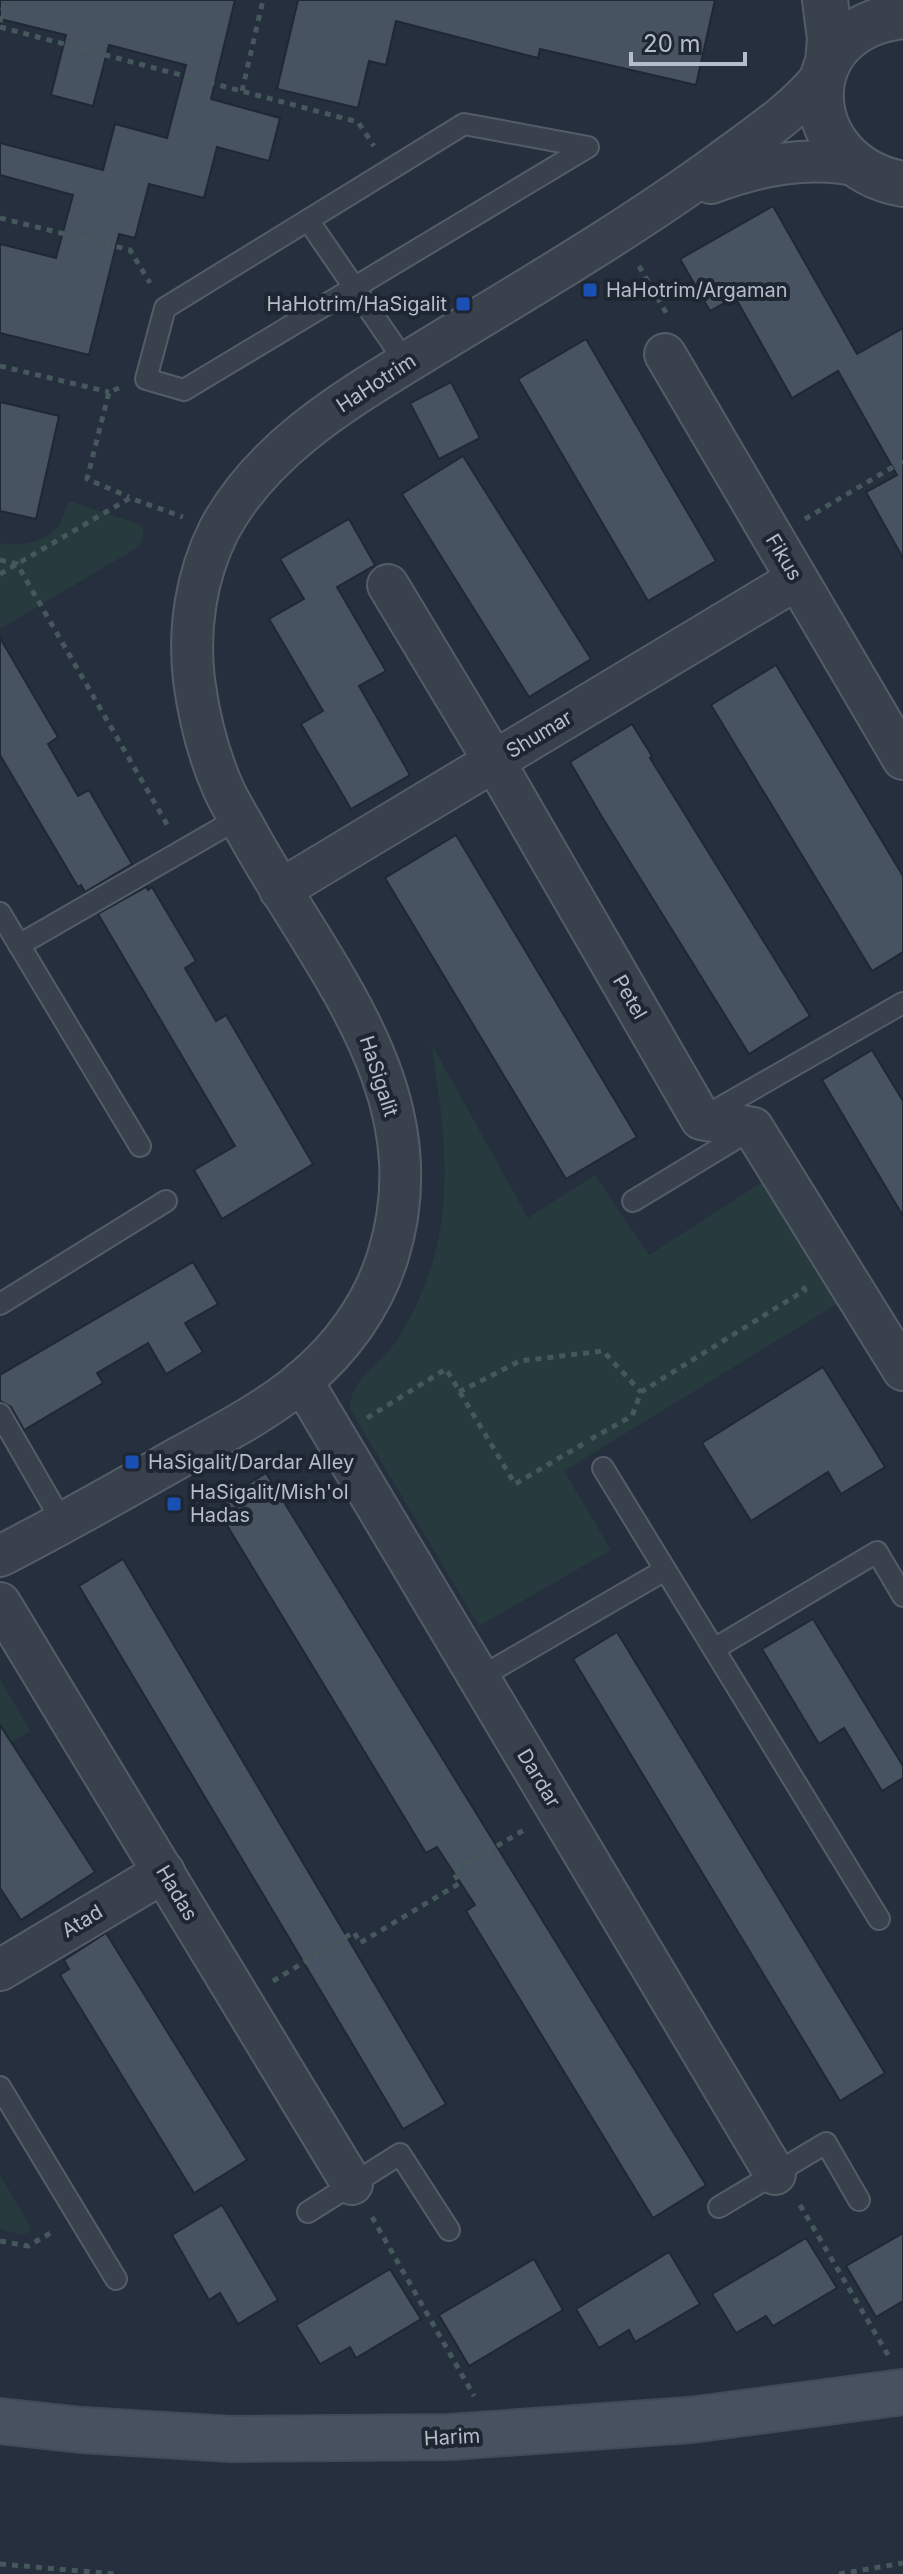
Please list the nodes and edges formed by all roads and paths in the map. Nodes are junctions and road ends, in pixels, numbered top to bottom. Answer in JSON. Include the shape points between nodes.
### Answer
{"nodes":[{"id":1,"x":5,"y":0,"type":"edge"},
{"id":2,"x":263,"y":0,"type":"edge"},
{"id":3,"x":825,"y":0,"type":"edge"},
{"id":4,"x":903,"y":16,"type":"edge"},
{"id":5,"x":0,"y":25,"type":"edge"},
{"id":6,"x":825,"y":69,"type":"junction"},
{"id":7,"x":242,"y":91,"type":"junction"},
{"id":8,"x":389,"y":170,"type":"junction"},
{"id":9,"x":890,"y":180,"type":"edge"},
{"id":10,"x":667,"y":202,"type":"junction"},
{"id":11,"x":0,"y":218,"type":"edge"},
{"id":12,"x":308,"y":220,"type":"junction"},
{"id":13,"x":618,"y":232,"type":"junction"},
{"id":14,"x":354,"y":288,"type":"junction"},
{"id":15,"x":165,"y":308,"type":"junction"},
{"id":16,"x":665,"y":354,"type":"joint"},
{"id":17,"x":406,"y":363,"type":"junction"},
{"id":18,"x":0,"y":366,"type":"edge"},
{"id":19,"x":146,"y":379,"type":"junction"},
{"id":20,"x":109,"y":392,"type":"junction"},
{"id":21,"x":903,"y":461,"type":"edge"},
{"id":22,"x":130,"y":498,"type":"junction"},
{"id":23,"x":220,"y":530,"type":"junction"},
{"id":24,"x":773,"y":538,"type":"junction"},
{"id":25,"x":0,"y":560,"type":"edge"},
{"id":26,"x":17,"y":564,"type":"junction"},
{"id":27,"x":0,"y":574,"type":"edge"},
{"id":28,"x":797,"y":579,"type":"junction"},
{"id":29,"x":388,"y":585,"type":"dead end"},
{"id":30,"x":190,"y":650,"type":"joint"},
{"id":31,"x":903,"y":759,"type":"edge"},
{"id":32,"x":494,"y":761,"type":"junction"},
{"id":33,"x":239,"y":818,"type":"junction"},
{"id":34,"x":183,"y":851,"type":"junction"},
{"id":35,"x":280,"y":890,"type":"junction"},
{"id":36,"x":0,"y":913,"type":"edge"},
{"id":37,"x":19,"y":945,"type":"junction"},
{"id":38,"x":903,"y":1003,"type":"edge"},
{"id":39,"x":701,"y":1119,"type":"junction"},
{"id":40,"x":753,"y":1128,"type":"junction"},
{"id":41,"x":140,"y":1146,"type":"dead end"},
{"id":42,"x":166,"y":1201,"type":"dead end"},
{"id":43,"x":633,"y":1201,"type":"dead end"},
{"id":44,"x":797,"y":1277,"type":"dead end"},
{"id":45,"x":0,"y":1304,"type":"edge"},
{"id":46,"x":903,"y":1370,"type":"edge"},
{"id":47,"x":302,"y":1381,"type":"junction"},
{"id":48,"x":459,"y":1392,"type":"junction"},
{"id":49,"x":641,"y":1392,"type":"junction"},
{"id":50,"x":0,"y":1414,"type":"edge"},
{"id":51,"x":336,"y":1438,"type":"junction"},
{"id":52,"x":603,"y":1468,"type":"dead end"},
{"id":53,"x":63,"y":1523,"type":"junction"},
{"id":54,"x":0,"y":1556,"type":"edge"},
{"id":55,"x":665,"y":1570,"type":"junction"},
{"id":56,"x":0,"y":1571,"type":"edge"},
{"id":57,"x":903,"y":1596,"type":"edge"},
{"id":58,"x":0,"y":1603,"type":"edge"},
{"id":59,"x":714,"y":1649,"type":"junction"},
{"id":60,"x":479,"y":1678,"type":"junction"},
{"id":61,"x":558,"y":1810,"type":"junction"},
{"id":62,"x":164,"y":1872,"type":"junction"},
{"id":63,"x":879,"y":1919,"type":"dead end"},
{"id":64,"x":0,"y":1970,"type":"edge"},
{"id":65,"x":242,"y":2000,"type":"junction"},
{"id":66,"x":0,"y":2087,"type":"edge"},
{"id":67,"x":777,"y":2173,"type":"junction"},
{"id":68,"x":352,"y":2184,"type":"junction"},
{"id":69,"x":859,"y":2200,"type":"dead end"},
{"id":70,"x":719,"y":2207,"type":"dead end"},
{"id":71,"x":308,"y":2212,"type":"dead end"},
{"id":72,"x":79,"y":2217,"type":"junction"},
{"id":73,"x":449,"y":2230,"type":"dead end"},
{"id":74,"x":0,"y":2241,"type":"edge"},
{"id":75,"x":116,"y":2279,"type":"dead end"},
{"id":76,"x":899,"y":2379,"type":"edge"},
{"id":77,"x":0,"y":2421,"type":"edge"},
{"id":78,"x":497,"y":2435,"type":"junction"},
{"id":79,"x":903,"y":2563,"type":"edge"},
{"id":80,"x":0,"y":2564,"type":"edge"},
{"id":81,"x":115,"y":2574,"type":"edge"},
{"id":82,"x":839,"y":2574,"type":"edge"}],
"edges":[{"from":1,"to":5,"type":"path"},
{"from":2,"to":7,"type":"path"},
{"from":3,"to":6,"type":"street","via":[[830,39]]},
{"from":4,"to":6,"type":"street","via":[[859,30],[844,41]]},
{"from":5,"to":7,"type":"path"},
{"from":6,"to":9,"type":"street","via":[[819,102],[840,149]]},
{"from":6,"to":10,"type":"street","name":"HaHotrim","via":[[786,114]]},
{"from":7,"to":8,"type":"path","via":[[358,122]]},
{"from":8,"to":12,"type":"lane"},
{"from":8,"to":14,"type":"lane","via":[[464,124],[588,147]]},
{"from":9,"to":10,"type":"street","name":"HaHotrim","via":[[836,161],[784,163],[732,175]]},
{"from":10,"to":13,"type":"street","name":"HaHotrim"},
{"from":11,"to":15,"type":"path","via":[[130,250]]},
{"from":12,"to":14,"type":"lane"},
{"from":12,"to":15,"type":"lane"},
{"from":13,"to":16,"type":"path","via":[[682,338]]},
{"from":13,"to":17,"type":"street","name":"HaHotrim"},
{"from":14,"to":17,"type":"lane"},
{"from":14,"to":19,"type":"lane","via":[[184,390]]},
{"from":15,"to":19,"type":"lane"},
{"from":16,"to":24,"type":"street","name":"Fikus"},
{"from":17,"to":23,"type":"street","name":"HaHotrim","via":[[306,429],[256,477]]},
{"from":18,"to":20,"type":"path"},
{"from":19,"to":20,"type":"path"},
{"from":20,"to":22,"type":"path","via":[[87,479]]},
{"from":21,"to":24,"type":"path"},
{"from":22,"to":23,"type":"path"},
{"from":22,"to":26,"type":"path"},
{"from":23,"to":30,"type":"street","name":"HaHotrim","via":[[197,587]]},
{"from":24,"to":28,"type":"street","name":"Fikus"},
{"from":25,"to":26,"type":"path"},
{"from":26,"to":27,"type":"path"},
{"from":26,"to":34,"type":"path"},
{"from":28,"to":31,"type":"street","name":"Fikus"},
{"from":28,"to":32,"type":"street","name":"Shumar"},
{"from":29,"to":32,"type":"street","name":"Petel"},
{"from":30,"to":33,"type":"street","name":"HaSigalit","via":[[199,717],[223,789]]},
{"from":32,"to":35,"type":"street","name":"Shumar"},
{"from":32,"to":39,"type":"street","name":"Petel"},
{"from":33,"to":34,"type":"lane"},
{"from":33,"to":35,"type":"street","name":"HaSigalit"},
{"from":34,"to":37,"type":"lane"},
{"from":35,"to":47,"type":"street","name":"HaSigalit","via":[[371,1042],[392,1104],[401,1165],[398,1224],[380,1281],[349,1334]]},
{"from":36,"to":37,"type":"lane"},
{"from":37,"to":41,"type":"lane"},
{"from":38,"to":39,"type":"lane"},
{"from":39,"to":40,"type":"street"},
{"from":40,"to":43,"type":"lane"},
{"from":40,"to":46,"type":"street"},
{"from":42,"to":45,"type":"lane"},
{"from":44,"to":49,"type":"path","via":[[805,1290]]},
{"from":47,"to":51,"type":"street","name":"Dardar"},
{"from":47,"to":53,"type":"street","name":"HaSigalit","via":[[240,1423]]},
{"from":48,"to":49,"type":"path","via":[[520,1361],[603,1351]]},
{"from":48,"to":49,"type":"path","via":[[515,1484],[632,1416]]},
{"from":48,"to":51,"type":"path","via":[[446,1369]]},
{"from":50,"to":53,"type":"lane"},
{"from":51,"to":60,"type":"street","name":"Dardar"},
{"from":52,"to":55,"type":"lane"},
{"from":53,"to":54,"type":"street","name":"HaSigalit"},
{"from":53,"to":56,"type":"street","name":"HaSigalit"},
{"from":55,"to":59,"type":"lane"},
{"from":55,"to":60,"type":"lane"},
{"from":57,"to":59,"type":"lane","via":[[877,1552]]},
{"from":58,"to":62,"type":"street","name":"Hadas"},
{"from":59,"to":63,"type":"lane"},
{"from":60,"to":61,"type":"street","name":"Dardar"},
{"from":61,"to":65,"type":"path","via":[[453,1872],[460,1883],[360,1943],[354,1932]]},
{"from":61,"to":67,"type":"street","name":"Dardar"},
{"from":62,"to":64,"type":"street","name":"Atad"},
{"from":62,"to":65,"type":"street","name":"Hadas"},
{"from":65,"to":68,"type":"street","name":"Hadas"},
{"from":66,"to":72,"type":"lane"},
{"from":67,"to":69,"type":"lane","via":[[826,2143]]},
{"from":67,"to":70,"type":"lane"},
{"from":67,"to":76,"type":"path"},
{"from":68,"to":71,"type":"lane"},
{"from":68,"to":73,"type":"lane","via":[[400,2154]]},
{"from":68,"to":78,"type":"path"},
{"from":72,"to":74,"type":"path","via":[[28,2246]]},
{"from":72,"to":75,"type":"lane"},
{"from":76,"to":78,"type":"main road","name":"Harim","via":[[690,2420]]},
{"from":77,"to":78,"type":"main road","name":"Harim","via":[[231,2439]]},
{"from":79,"to":82,"type":"path"},
{"from":80,"to":81,"type":"path"}]}
